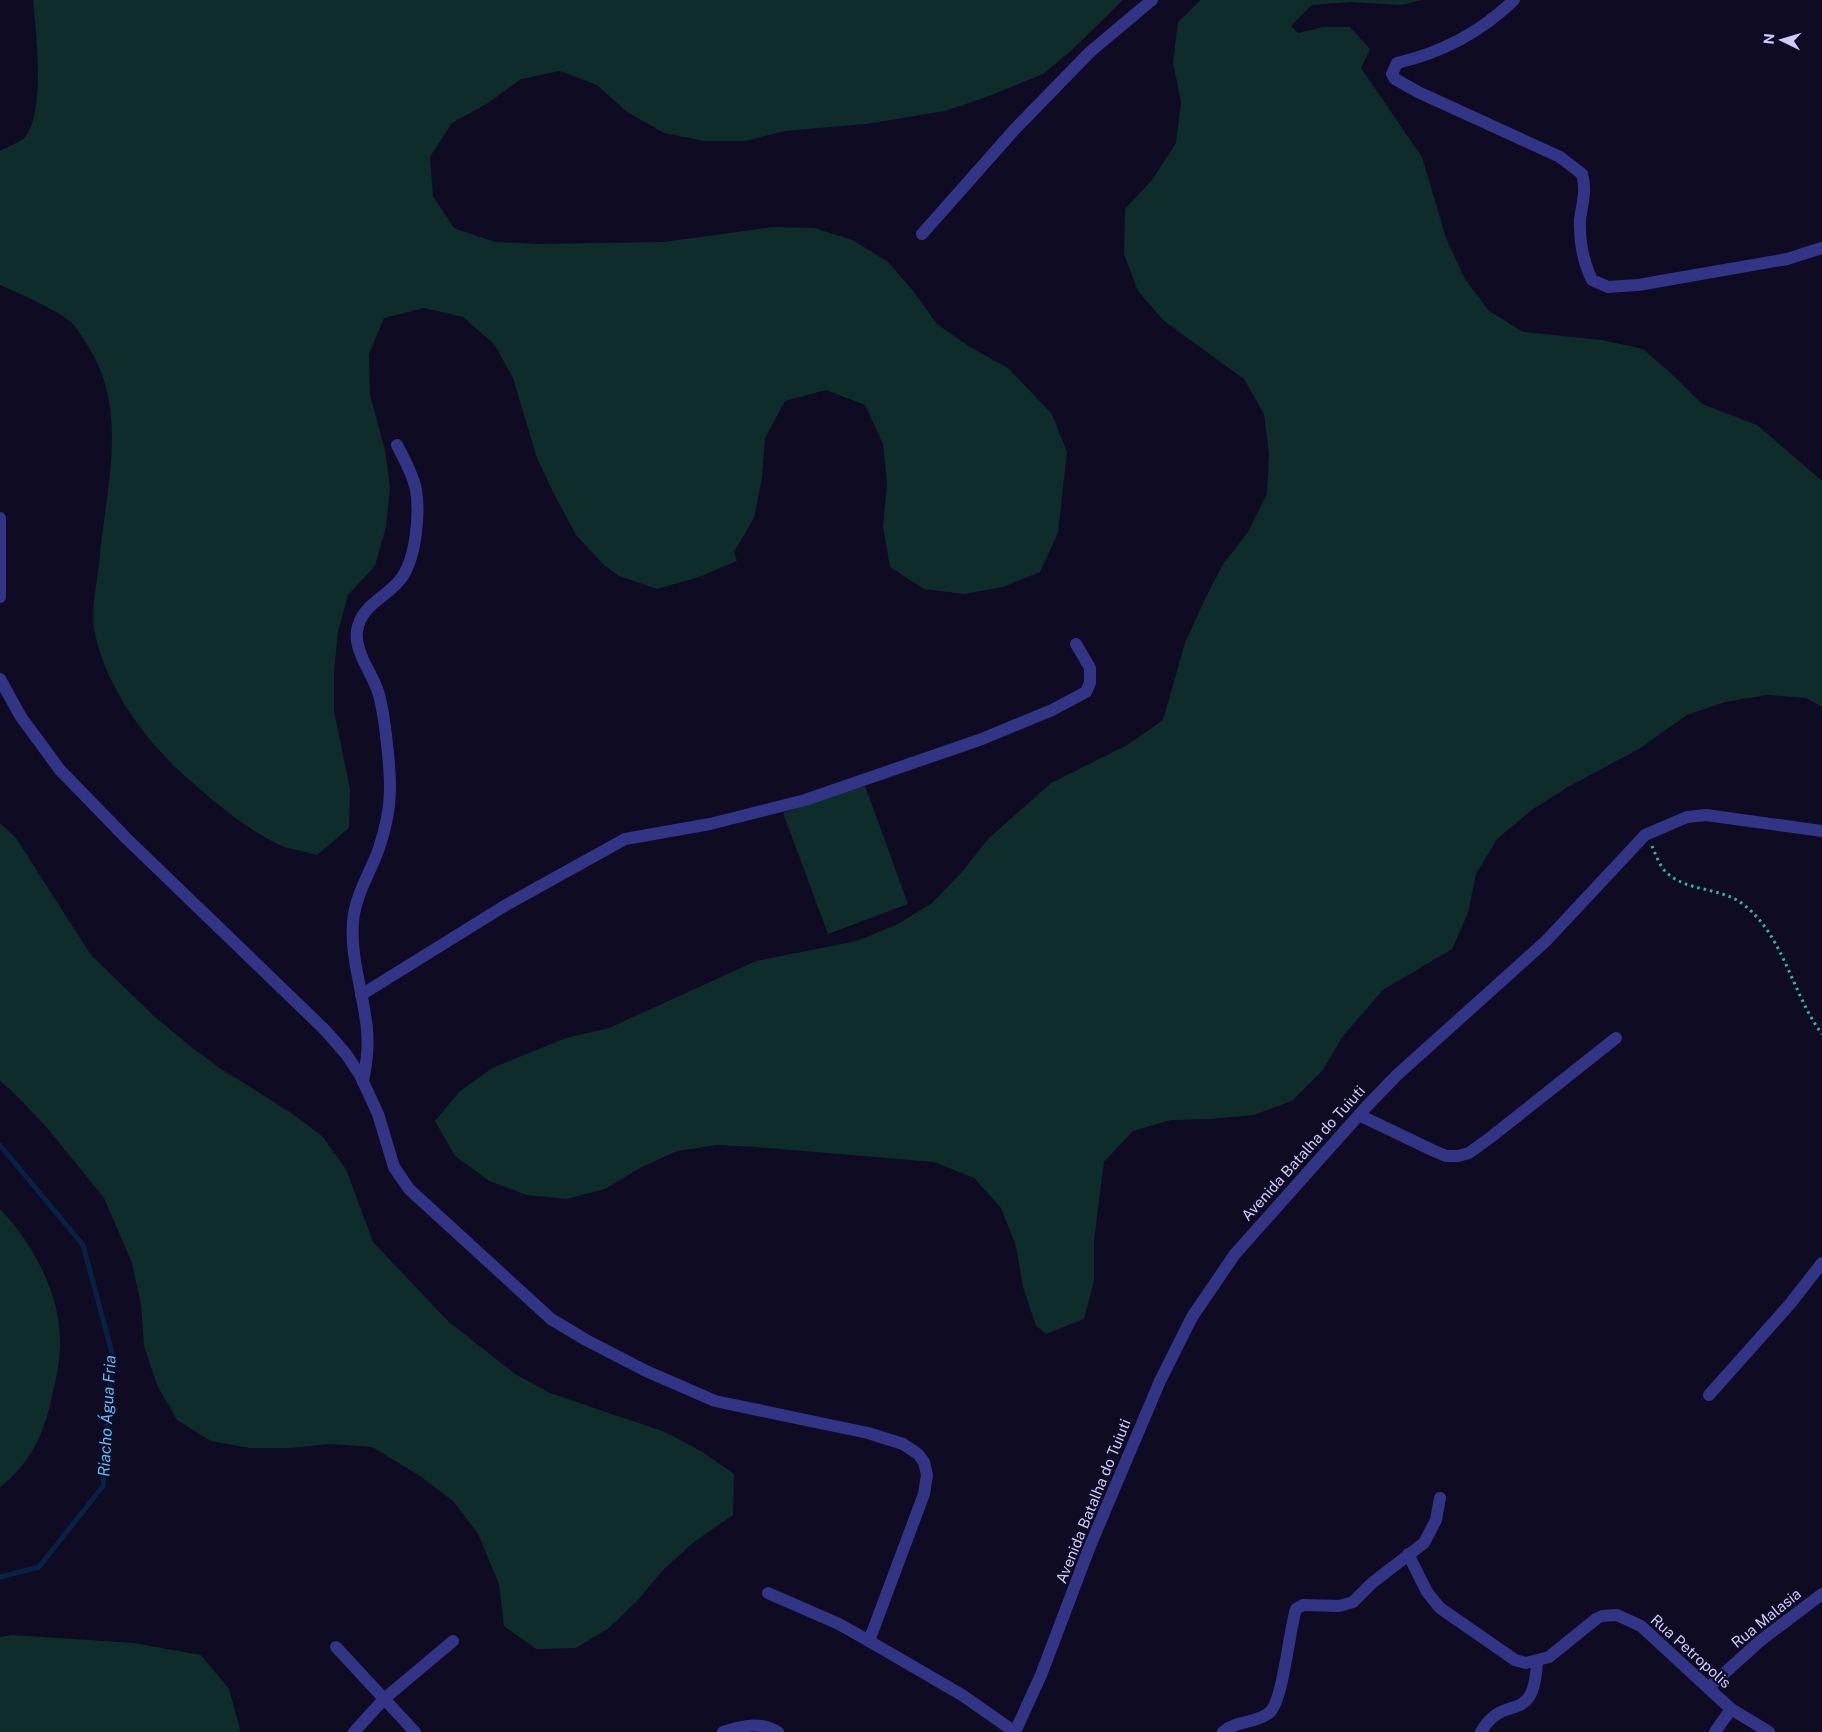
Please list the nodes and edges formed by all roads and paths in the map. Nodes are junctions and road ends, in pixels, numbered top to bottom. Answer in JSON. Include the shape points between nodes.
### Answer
{"nodes":[{"id":1,"x":1152,"y":0,"type":"edge"},
{"id":2,"x":1514,"y":0,"type":"edge"},
{"id":3,"x":922,"y":234,"type":"dead end"},
{"id":4,"x":1822,"y":248,"type":"edge"},
{"id":5,"x":397,"y":445,"type":"dead end"},
{"id":6,"x":0,"y":518,"type":"edge"},
{"id":7,"x":0,"y":597,"type":"edge"},
{"id":8,"x":1076,"y":644,"type":"dead end"},
{"id":9,"x":0,"y":679,"type":"edge"},
{"id":10,"x":1822,"y":831,"type":"edge"},
{"id":11,"x":1645,"y":834,"type":"junction"},
{"id":12,"x":361,"y":995,"type":"junction"},
{"id":13,"x":1822,"y":1034,"type":"edge"},
{"id":14,"x":1616,"y":1038,"type":"dead end"},
{"id":15,"x":363,"y":1082,"type":"junction"},
{"id":16,"x":1359,"y":1115,"type":"junction"},
{"id":17,"x":1822,"y":1263,"type":"edge"},
{"id":18,"x":1709,"y":1395,"type":"dead end"},
{"id":19,"x":1440,"y":1498,"type":"dead end"},
{"id":20,"x":1408,"y":1554,"type":"junction"},
{"id":21,"x":768,"y":1593,"type":"dead end"},
{"id":22,"x":1822,"y":1594,"type":"edge"},
{"id":23,"x":869,"y":1641,"type":"junction"},
{"id":24,"x":453,"y":1642,"type":"dead end"},
{"id":25,"x":336,"y":1646,"type":"dead end"},
{"id":26,"x":1537,"y":1661,"type":"junction"},
{"id":27,"x":1709,"y":1687,"type":"junction"},
{"id":28,"x":384,"y":1699,"type":"junction"},
{"id":29,"x":1731,"y":1709,"type":"junction"},
{"id":30,"x":354,"y":1732,"type":"edge"},
{"id":31,"x":415,"y":1732,"type":"edge"},
{"id":32,"x":723,"y":1732,"type":"edge"},
{"id":33,"x":778,"y":1732,"type":"edge"},
{"id":34,"x":1015,"y":1732,"type":"edge"},
{"id":35,"x":1222,"y":1732,"type":"edge"},
{"id":36,"x":1482,"y":1732,"type":"edge"},
{"id":37,"x":1714,"y":1732,"type":"edge"},
{"id":38,"x":1769,"y":1732,"type":"edge"}],
"edges":[{"from":1,"to":3,"type":"street","via":[[1090,52],[1015,129]]},
{"from":2,"to":4,"type":"street","via":[[1497,17],[1453,44],[1397,63],[1392,74],[1418,92],[1560,157],[1582,174],[1585,194],[1580,219],[1581,241],[1584,264],[1592,280],[1608,287],[1638,285],[1787,259]]},
{"from":5,"to":12,"type":"street","via":[[416,490],[412,554],[407,571],[372,603],[361,618],[357,634],[364,661],[379,694],[390,789],[387,822],[355,905],[352,946]]},
{"from":6,"to":7,"type":"street"},
{"from":8,"to":12,"type":"street","via":[[1090,668],[1090,684],[1086,692],[1052,710],[982,739],[805,800],[710,824],[625,839],[506,905]]},
{"from":9,"to":15,"type":"street","via":[[21,717],[60,770],[325,1030],[346,1054]]},
{"from":10,"to":11,"type":"street","name":"Avenida Batalha do Tuiuti","via":[[1706,815],[1687,817]]},
{"from":11,"to":13,"type":"path","via":[[1664,870],[1690,886],[1726,895],[1743,904],[1764,924]]},
{"from":11,"to":16,"type":"street","name":"Avenida Batalha do Tuiuti","via":[[1546,941],[1397,1075]]},
{"from":12,"to":15,"type":"street","via":[[368,1049]]},
{"from":14,"to":16,"type":"street","via":[[1469,1153],[1446,1156]]},
{"from":15,"to":23,"type":"street","via":[[378,1114],[394,1167],[409,1188],[551,1318],[594,1345],[715,1401],[868,1433],[903,1444],[918,1454],[927,1474],[924,1494]]},
{"from":16,"to":34,"type":"street","name":"Avenida Batalha do Tuiuti","via":[[1235,1254],[1192,1317],[1123,1466],[1061,1626]]},
{"from":17,"to":18,"type":"street"},
{"from":19,"to":20,"type":"street","via":[[1431,1532],[1424,1543]]},
{"from":20,"to":26,"type":"street","via":[[1427,1592],[1440,1608],[1507,1656],[1526,1663]]},
{"from":20,"to":35,"type":"street","via":[[1347,1605],[1304,1605],[1296,1609],[1275,1706],[1260,1720],[1239,1724]]},
{"from":21,"to":23,"type":"street"},
{"from":22,"to":27,"type":"street","name":"Rua Malasia","via":[[1760,1641]]},
{"from":23,"to":34,"type":"street","via":[[962,1695]]},
{"from":24,"to":28,"type":"street"},
{"from":25,"to":28,"type":"street"},
{"from":26,"to":27,"type":"street","name":"Rua Petropolis","via":[[1549,1657],[1596,1619],[1617,1615],[1641,1626]]},
{"from":26,"to":36,"type":"street","via":[[1535,1686],[1524,1705],[1500,1711],[1491,1717]]},
{"from":27,"to":29,"type":"street","name":"Rua Petropolis"},
{"from":28,"to":30,"type":"street"},
{"from":28,"to":31,"type":"street"},
{"from":29,"to":37,"type":"street"},
{"from":29,"to":38,"type":"street","name":"Rua Petropolis"},
{"from":32,"to":33,"type":"street","via":[[746,1725]]}]}
